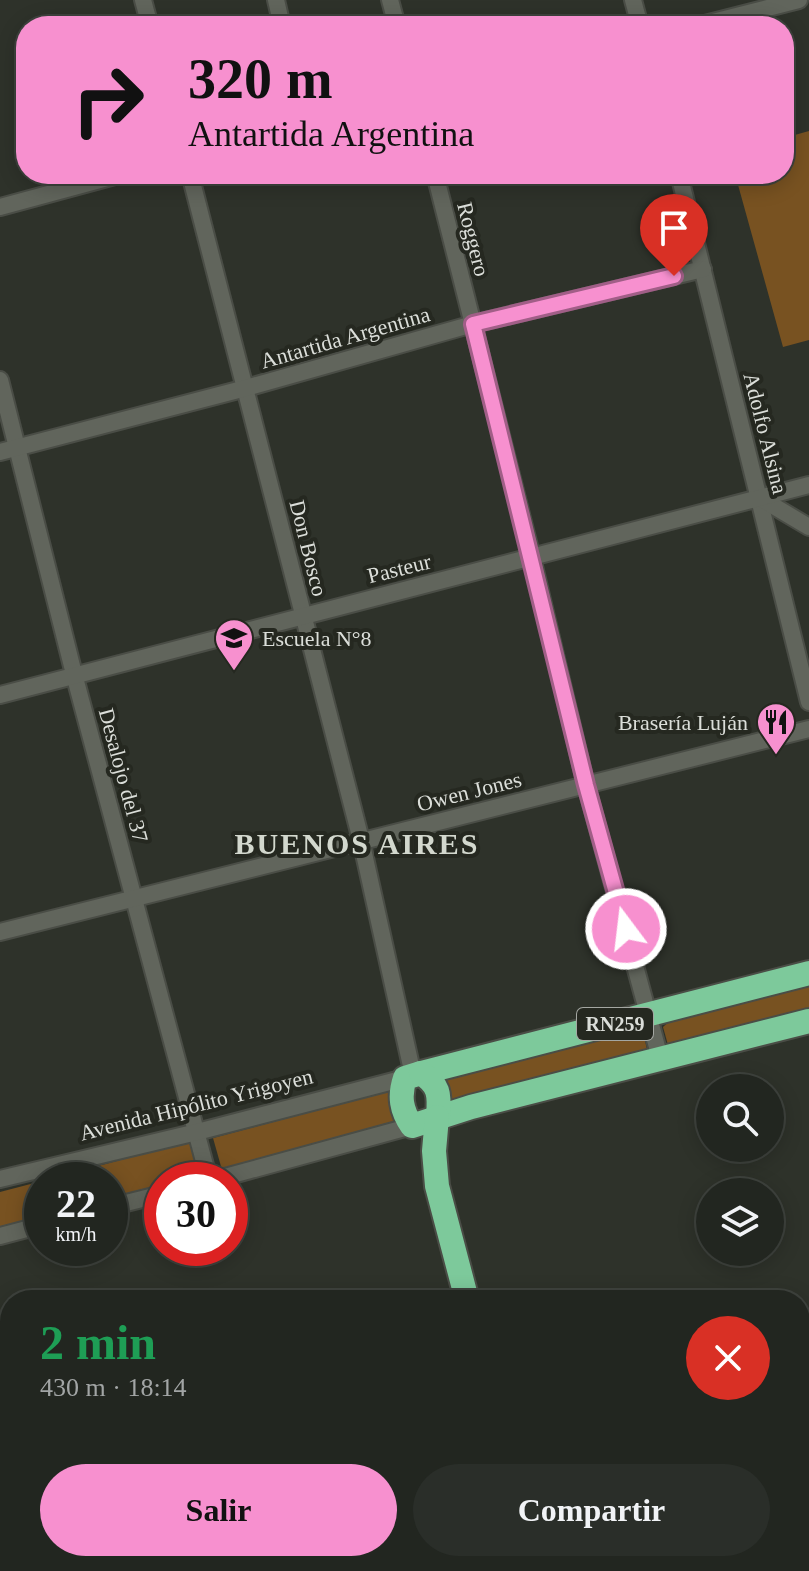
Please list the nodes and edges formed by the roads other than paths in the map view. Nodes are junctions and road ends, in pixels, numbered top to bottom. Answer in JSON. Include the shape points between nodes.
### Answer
{"nodes":[{"id":1,"x":799,"y":0,"type":"edge"},
{"id":2,"x":736,"y":16,"type":"edge"},
{"id":3,"x":85,"y":184,"type":"edge"},
{"id":4,"x":193,"y":184,"type":"edge"},
{"id":5,"x":438,"y":184,"type":"edge"},
{"id":6,"x":682,"y":184,"type":"edge"},
{"id":7,"x":0,"y":207,"type":"edge"},
{"id":8,"x":703,"y":269,"type":"junction"},
{"id":9,"x":473,"y":324,"type":"junction"},
{"id":10,"x":0,"y":380,"type":"edge"},
{"id":11,"x":246,"y":388,"type":"junction"},
{"id":12,"x":18,"y":447,"type":"junction"},
{"id":13,"x":0,"y":452,"type":"edge"},
{"id":14,"x":809,"y":485,"type":"edge"},
{"id":15,"x":760,"y":498,"type":"junction"},
{"id":16,"x":809,"y":527,"type":"edge"},
{"id":17,"x":532,"y":558,"type":"junction"},
{"id":18,"x":304,"y":615,"type":"junction"},
{"id":19,"x":74,"y":674,"type":"junction"},
{"id":20,"x":0,"y":695,"type":"edge"},
{"id":21,"x":809,"y":702,"type":"edge"},
{"id":22,"x":809,"y":729,"type":"edge"},
{"id":23,"x":586,"y":785,"type":"junction"},
{"id":24,"x":361,"y":840,"type":"junction"},
{"id":25,"x":134,"y":898,"type":"junction"},
{"id":26,"x":0,"y":932,"type":"edge"},
{"id":27,"x":809,"y":973,"type":"edge"},
{"id":28,"x":649,"y":1015,"type":"junction"},
{"id":29,"x":809,"y":1021,"type":"edge"},
{"id":30,"x":660,"y":1058,"type":"junction"},
{"id":31,"x":413,"y":1075,"type":"junction"},
{"id":32,"x":437,"y":1116,"type":"junction"},
{"id":33,"x":412,"y":1126,"type":"junction"},
{"id":34,"x":197,"y":1132,"type":"junction"},
{"id":35,"x":206,"y":1162,"type":"edge"},
{"id":36,"x":248,"y":1170,"type":"edge"},
{"id":37,"x":0,"y":1179,"type":"edge"},
{"id":38,"x":437,"y":1186,"type":"junction"},
{"id":39,"x":24,"y":1230,"type":"edge"},
{"id":40,"x":0,"y":1236,"type":"edge"},
{"id":41,"x":464,"y":1290,"type":"edge"}],
"edges":[{"from":1,"to":2,"type":"street"},
{"from":3,"to":7,"type":"street"},
{"from":4,"to":11,"type":"street","name":"Don Bosco"},
{"from":5,"to":9,"type":"street","name":"Roggero"},
{"from":6,"to":8,"type":"street","name":"Adolfo Alsina"},
{"from":8,"to":9,"type":"street","name":"Antartida Argentina"},
{"from":8,"to":15,"type":"street","name":"Adolfo Alsina"},
{"from":9,"to":11,"type":"street","name":"Antartida Argentina"},
{"from":9,"to":17,"type":"street","name":"Roggero"},
{"from":10,"to":12,"type":"street","name":"Desalojo del 37"},
{"from":11,"to":12,"type":"street","name":"Antartida Argentina"},
{"from":11,"to":18,"type":"street","name":"Don Bosco"},
{"from":12,"to":13,"type":"street","name":"Antartida Argentina"},
{"from":12,"to":19,"type":"street","name":"Desalojo del 37"},
{"from":14,"to":15,"type":"street","name":"Pasteur"},
{"from":15,"to":16,"type":"street"},
{"from":15,"to":17,"type":"street","name":"Pasteur"},
{"from":15,"to":21,"type":"street","name":"Adolfo Alsina"},
{"from":17,"to":18,"type":"street","name":"Pasteur"},
{"from":17,"to":23,"type":"street","name":"Roggero"},
{"from":18,"to":19,"type":"street","name":"Pasteur"},
{"from":18,"to":24,"type":"street","name":"Don Bosco"},
{"from":19,"to":20,"type":"street","name":"Pasteur"},
{"from":19,"to":25,"type":"street","name":"Desalojo del 37"},
{"from":22,"to":23,"type":"street","name":"Owen Jones"},
{"from":23,"to":24,"type":"street","name":"Owen Jones"},
{"from":23,"to":28,"type":"street","name":"Roggero"},
{"from":24,"to":25,"type":"street","name":"Owen Jones"},
{"from":24,"to":31,"type":"street","name":"Don Bosco"},
{"from":25,"to":26,"type":"street","name":"Owen Jones"},
{"from":25,"to":34,"type":"street","name":"Desalojo del 37"},
{"from":27,"to":28,"type":"highway","name":"Avenida Hipólito Yrigoyen","number":"RN259"},
{"from":28,"to":30,"type":"street","name":"Roggero"},
{"from":28,"to":31,"type":"highway","name":"Avenida Hipólito Yrigoyen","number":"RN259"},
{"from":29,"to":30,"type":"highway","number":"RN259"},
{"from":30,"to":32,"type":"highway","number":"RN259"},
{"from":31,"to":32,"type":"highway","via":[[433,1081]]},
{"from":31,"to":33,"type":"highway","via":[[400,1093]]},
{"from":31,"to":34,"type":"street","name":"Avenida Hipólito Yrigoyen"},
{"from":32,"to":33,"type":"highway","number":"RN259"},
{"from":32,"to":38,"type":"highway"},
{"from":33,"to":36,"type":"street"},
{"from":33,"to":38,"type":"highway"},
{"from":34,"to":35,"type":"street","name":"Desalojo del 37"},
{"from":34,"to":37,"type":"street","name":"Avenida Hipólito Yrigoyen"},
{"from":38,"to":41,"type":"highway"},
{"from":39,"to":40,"type":"street"}]}
